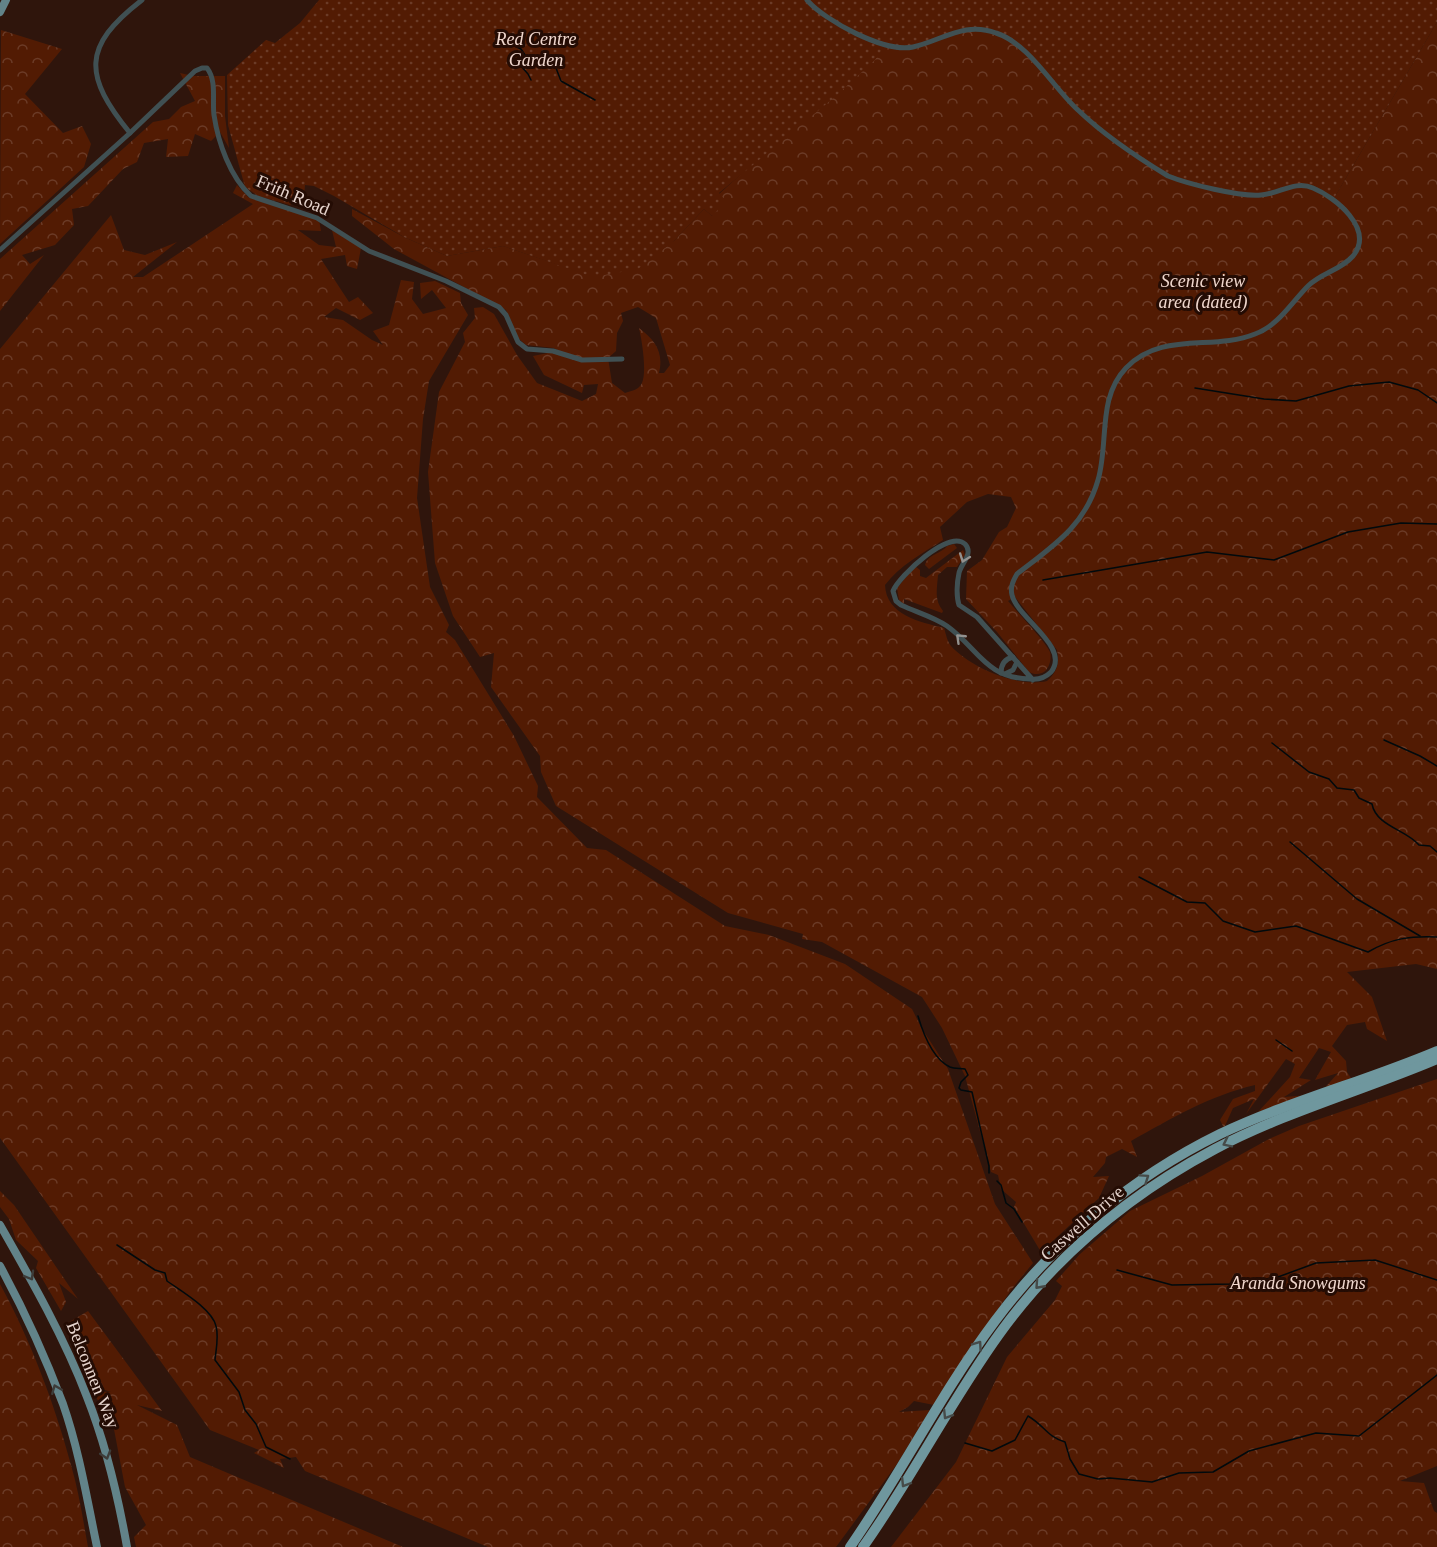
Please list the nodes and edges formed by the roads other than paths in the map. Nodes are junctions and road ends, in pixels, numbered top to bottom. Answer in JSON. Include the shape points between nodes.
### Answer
{"nodes":[{"id":1,"x":6,"y":0,"type":"edge"},
{"id":2,"x":142,"y":0,"type":"edge"},
{"id":3,"x":807,"y":0,"type":"edge"},
{"id":4,"x":0,"y":12,"type":"edge"},
{"id":5,"x":130,"y":134,"type":"junction"},
{"id":6,"x":0,"y":250,"type":"edge"},
{"id":7,"x":622,"y":359,"type":"dead end"},
{"id":8,"x":1015,"y":660,"type":"junction"},
{"id":9,"x":1003,"y":674,"type":"junction"},
{"id":10,"x":1033,"y":680,"type":"junction"},
{"id":11,"x":1437,"y":1051,"type":"edge"},
{"id":12,"x":1437,"y":1059,"type":"edge"},
{"id":13,"x":0,"y":1225,"type":"edge"},
{"id":14,"x":0,"y":1266,"type":"edge"},
{"id":15,"x":97,"y":1547,"type":"edge"},
{"id":16,"x":127,"y":1547,"type":"edge"},
{"id":17,"x":848,"y":1547,"type":"edge"},
{"id":18,"x":863,"y":1547,"type":"edge"}],
"edges":[{"from":1,"to":4,"type":"main road"},
{"from":2,"to":5,"type":"street","via":[[110,29],[100,46],[96,65],[102,94]]},
{"from":3,"to":10,"type":"street","via":[[831,20],[895,48],[913,47],[964,29],[997,33],[1020,47],[1087,119],[1168,176],[1181,182],[1259,195],[1305,185],[1333,200],[1351,217],[1359,232],[1353,256],[1315,280],[1263,331],[1241,338],[1158,348],[1135,360],[1120,375],[1110,393],[1102,468],[1087,506],[1060,542],[1013,581],[1014,603],[1054,651],[1055,663],[1049,674]]},
{"from":5,"to":6,"type":"street","name":"Frith Road"},
{"from":5,"to":7,"type":"street","name":"Frith Road","via":[[195,71],[207,68],[212,79],[218,133],[230,166],[250,196],[317,218],[369,251],[499,307],[518,342],[527,349],[553,351],[582,360]]},
{"from":8,"to":9,"type":"street","via":[[1013,670]]},
{"from":8,"to":9,"type":"street","via":[[1002,663]]},
{"from":9,"to":8,"type":"street","one_way":true,"via":[[948,626],[896,601],[893,591],[902,575],[948,543],[964,543],[968,554],[959,575],[959,605],[977,617]]},
{"from":8,"to":10,"type":"street"},
{"from":9,"to":10,"type":"street"},
{"from":17,"to":11,"type":"highway","name":"Caswell Drive","one_way":true,"via":[[995,1321],[1071,1237],[1160,1168],[1220,1134]]},
{"from":12,"to":18,"type":"highway","name":"Caswell Drive","one_way":true,"via":[[1236,1138],[1174,1172],[1083,1241],[1044,1279],[999,1334]]},
{"from":13,"to":16,"type":"main road","name":"Belconnen Way","one_way":true,"via":[[44,1300],[87,1396],[107,1456]]},
{"from":15,"to":14,"type":"main road","one_way":true,"via":[[63,1405],[23,1309]]}]}
